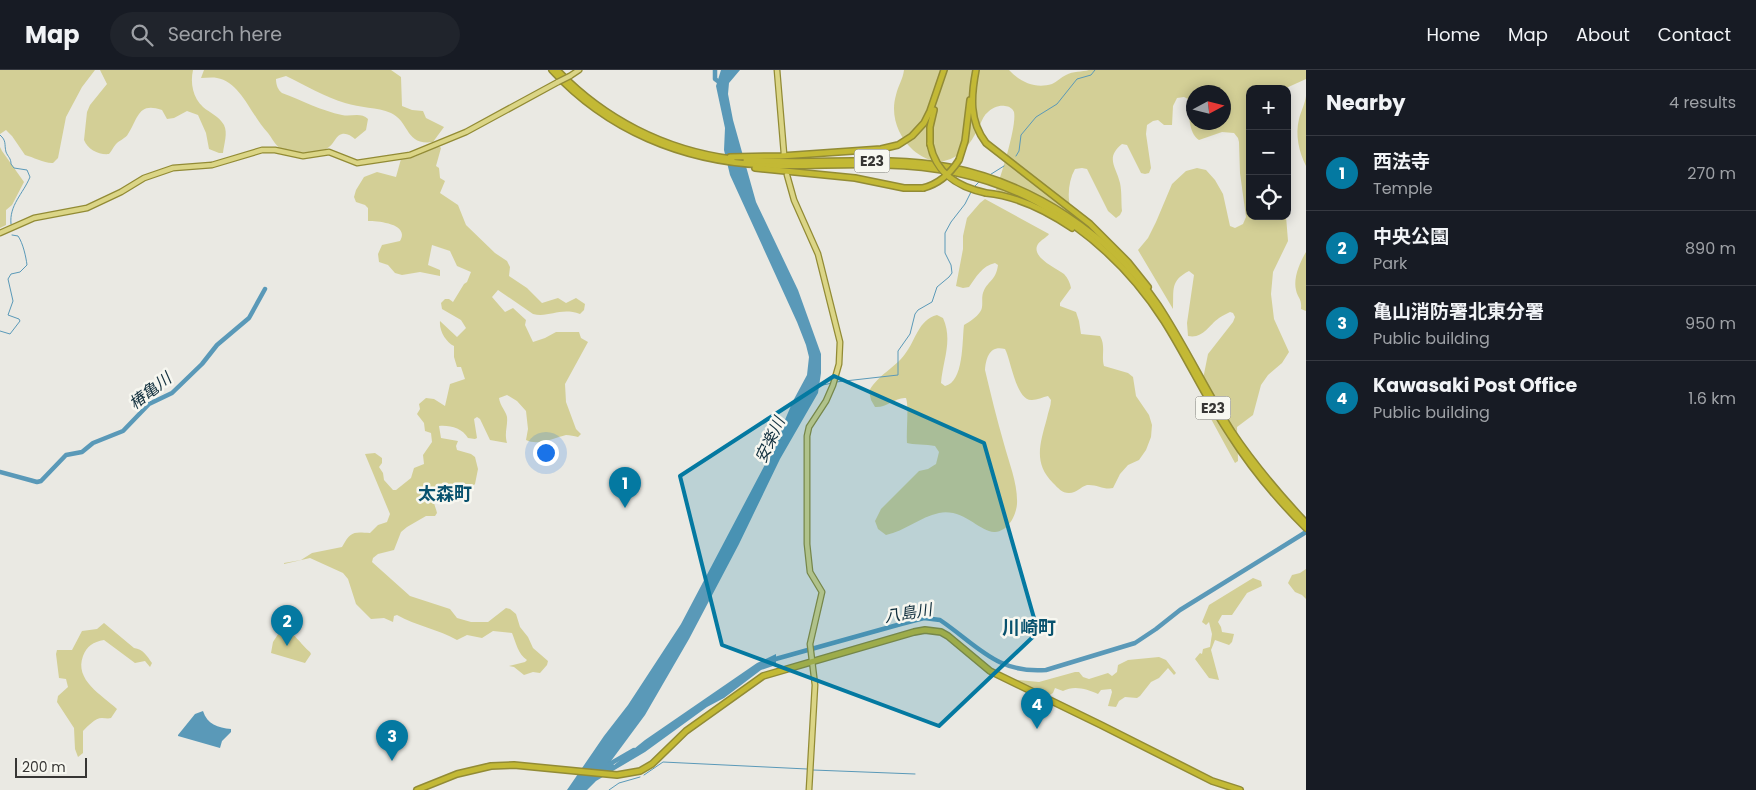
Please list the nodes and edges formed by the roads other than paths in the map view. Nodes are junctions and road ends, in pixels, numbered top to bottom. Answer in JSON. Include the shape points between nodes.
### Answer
{"nodes":[{"id":1,"x":552,"y":70,"type":"edge"},
{"id":2,"x":557,"y":70,"type":"edge"},
{"id":3,"x":579,"y":70,"type":"edge"},
{"id":4,"x":777,"y":70,"type":"edge"},
{"id":5,"x":945,"y":70,"type":"edge"},
{"id":6,"x":975,"y":70,"type":"edge"},
{"id":7,"x":784,"y":154,"type":"dead end"},
{"id":8,"x":715,"y":159,"type":"junction"},
{"id":9,"x":762,"y":163,"type":"junction"},
{"id":10,"x":787,"y":175,"type":"dead end"},
{"id":11,"x":990,"y":180,"type":"junction"},
{"id":12,"x":0,"y":233,"type":"edge"},
{"id":13,"x":1135,"y":282,"type":"junction"},
{"id":14,"x":1198,"y":374,"type":"junction"},
{"id":15,"x":1305,"y":525,"type":"edge"},
{"id":16,"x":811,"y":660,"type":"junction"},
{"id":17,"x":417,"y":790,"type":"edge"},
{"id":18,"x":809,"y":790,"type":"edge"},
{"id":19,"x":1240,"y":790,"type":"edge"}],
"edges":[{"from":1,"to":8,"type":"highway","number":"E23","via":[[582,99],[615,122],[652,141],[694,156]]},
{"from":2,"to":8,"type":"highway","number":"E23","via":[[594,104],[627,125],[664,142]]},
{"from":3,"to":12,"type":"main road","bridge":true,"via":[[458,136],[410,155],[356,163],[329,152],[303,156],[262,150],[212,165],[173,168],[144,178],[87,208],[34,218]]},
{"from":4,"to":7,"type":"main road"},
{"from":5,"to":9,"type":"highway","via":[[930,111],[912,136],[892,146],[818,153]]},
{"from":5,"to":13,"type":"highway","bridge":true,"via":[[931,121],[930,144],[936,162],[948,177],[962,186],[1024,202],[1069,226],[1099,248]]},
{"from":6,"to":9,"type":"highway","bridge":true,"via":[[963,152],[942,179],[927,186],[904,188]]},
{"from":6,"to":14,"type":"highway","via":[[973,113],[982,138],[1082,218],[1128,262],[1174,326]]},
{"from":8,"to":9,"type":"highway","number":"E23"},
{"from":9,"to":11,"type":"highway","number":"E23","via":[[905,166]]},
{"from":10,"to":16,"type":"main road","via":[[794,200],[818,254],[837,323],[841,354],[833,385],[807,436],[808,552],[811,574],[822,592],[810,644]]},
{"from":11,"to":13,"type":"highway","number":"E23","via":[[1070,222],[1100,245]]},
{"from":11,"to":14,"type":"highway","number":"E23","via":[[1024,192],[1060,212],[1116,255],[1157,304]]},
{"from":13,"to":15,"type":"highway","number":"E23","via":[[1165,322],[1240,450],[1278,499]]},
{"from":14,"to":15,"type":"highway","number":"E23","via":[[1247,452]]},
{"from":16,"to":17,"type":"highway","via":[[764,676],[686,731],[652,764],[640,771],[617,775],[514,765],[479,767]]},
{"from":16,"to":18,"type":"main road","via":[[815,685]]},
{"from":16,"to":19,"type":"highway","via":[[914,632],[941,632],[990,671],[1212,781]]}]}
